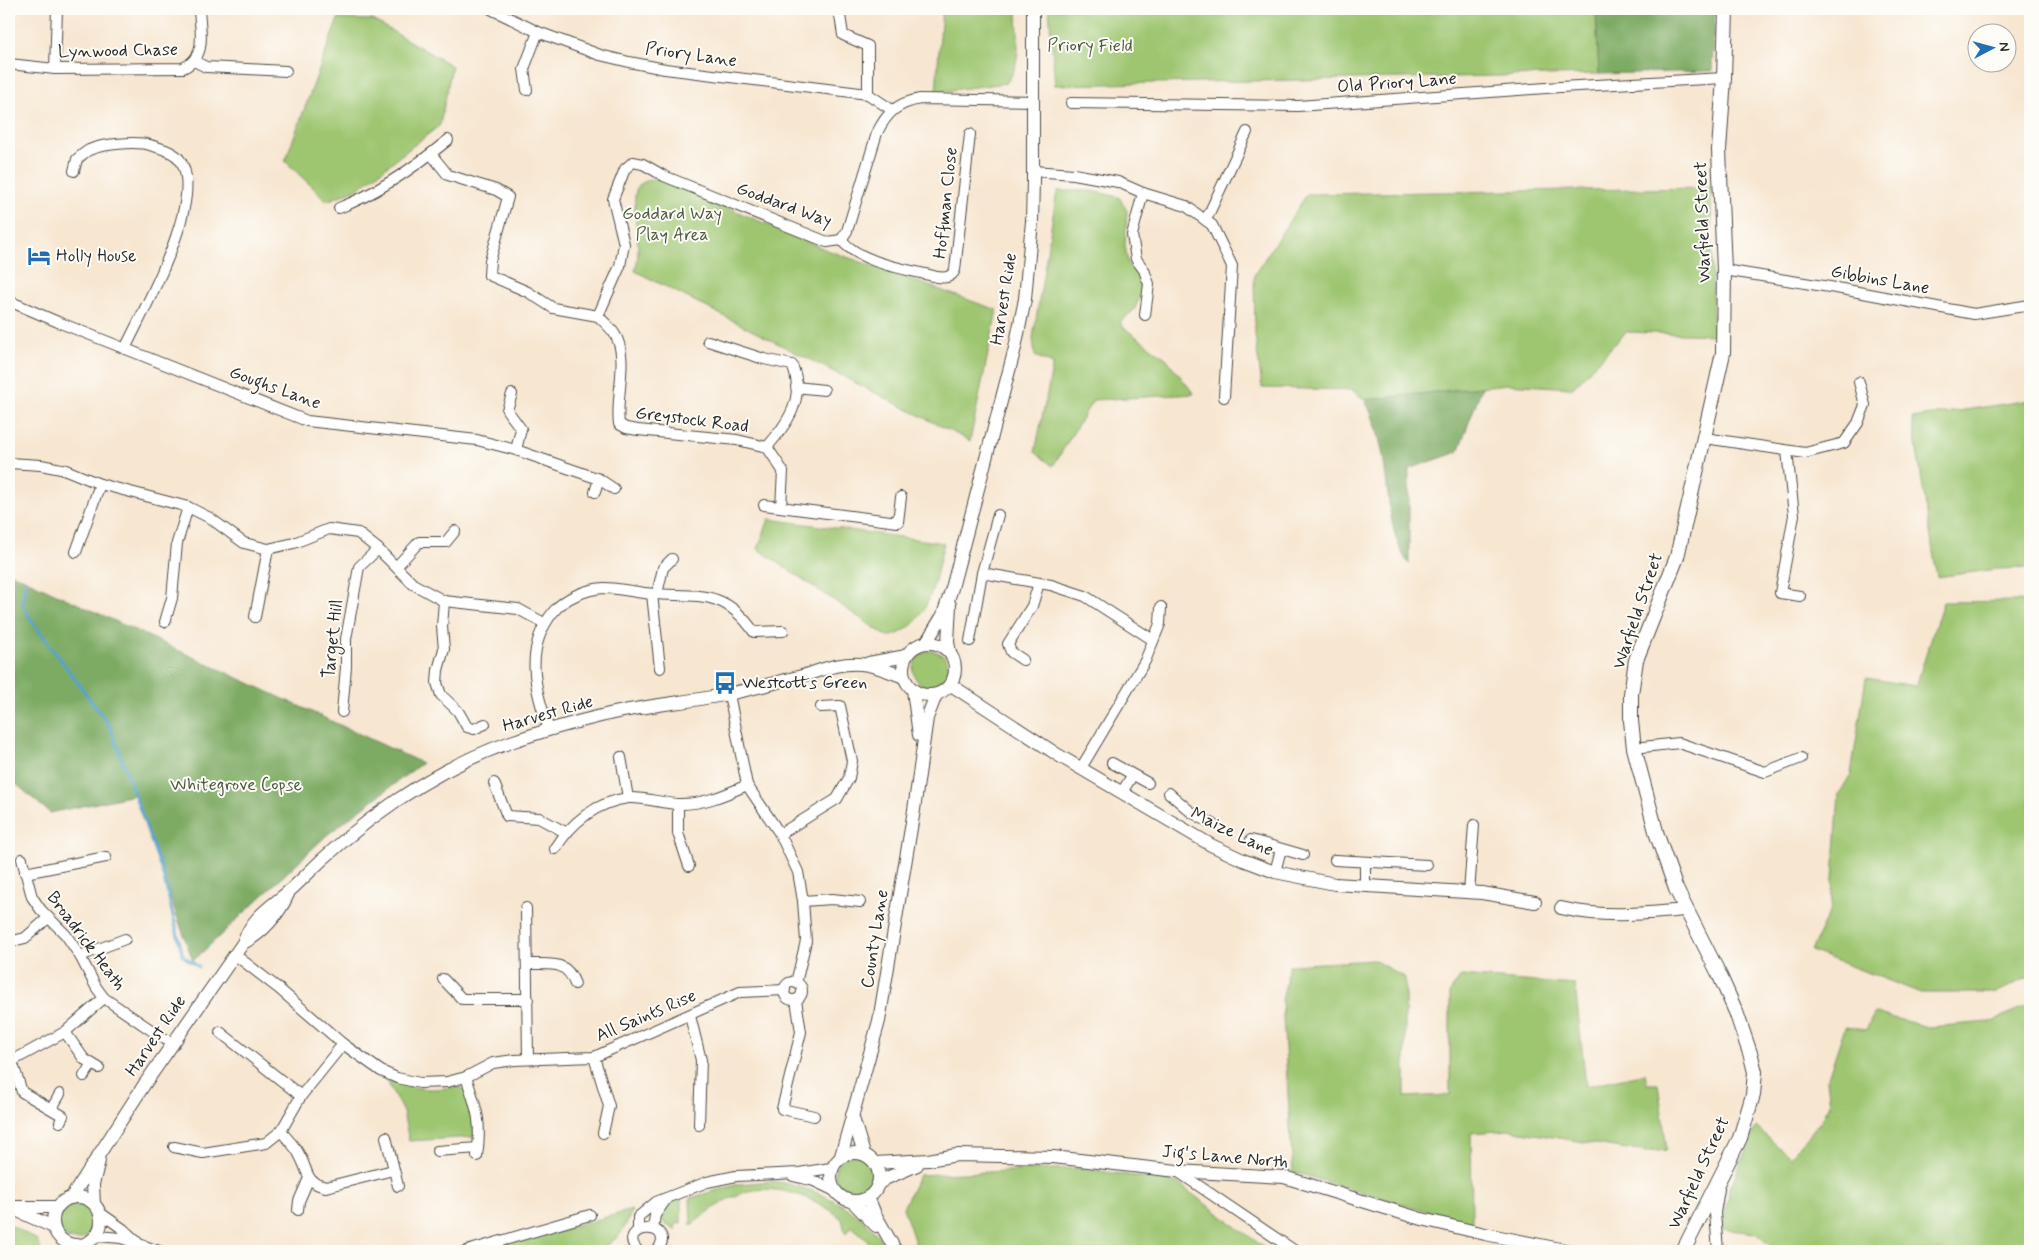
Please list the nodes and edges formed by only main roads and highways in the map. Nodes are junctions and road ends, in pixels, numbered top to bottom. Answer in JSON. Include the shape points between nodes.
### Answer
{"nodes":[{"id":1,"x":1726,"y":9,"type":"edge"},
{"id":2,"x":1683,"y":1251,"type":"edge"}],
"edges":[{"from":1,"to":2,"type":"main road","name":"Warfield Street","via":[[1719,150],[1724,270],[1723,353],[1677,557],[1636,660],[1630,721],[1657,835],[1685,910],[1720,976],[1752,1056],[1755,1072],[1753,1095],[1740,1138]]}]}
